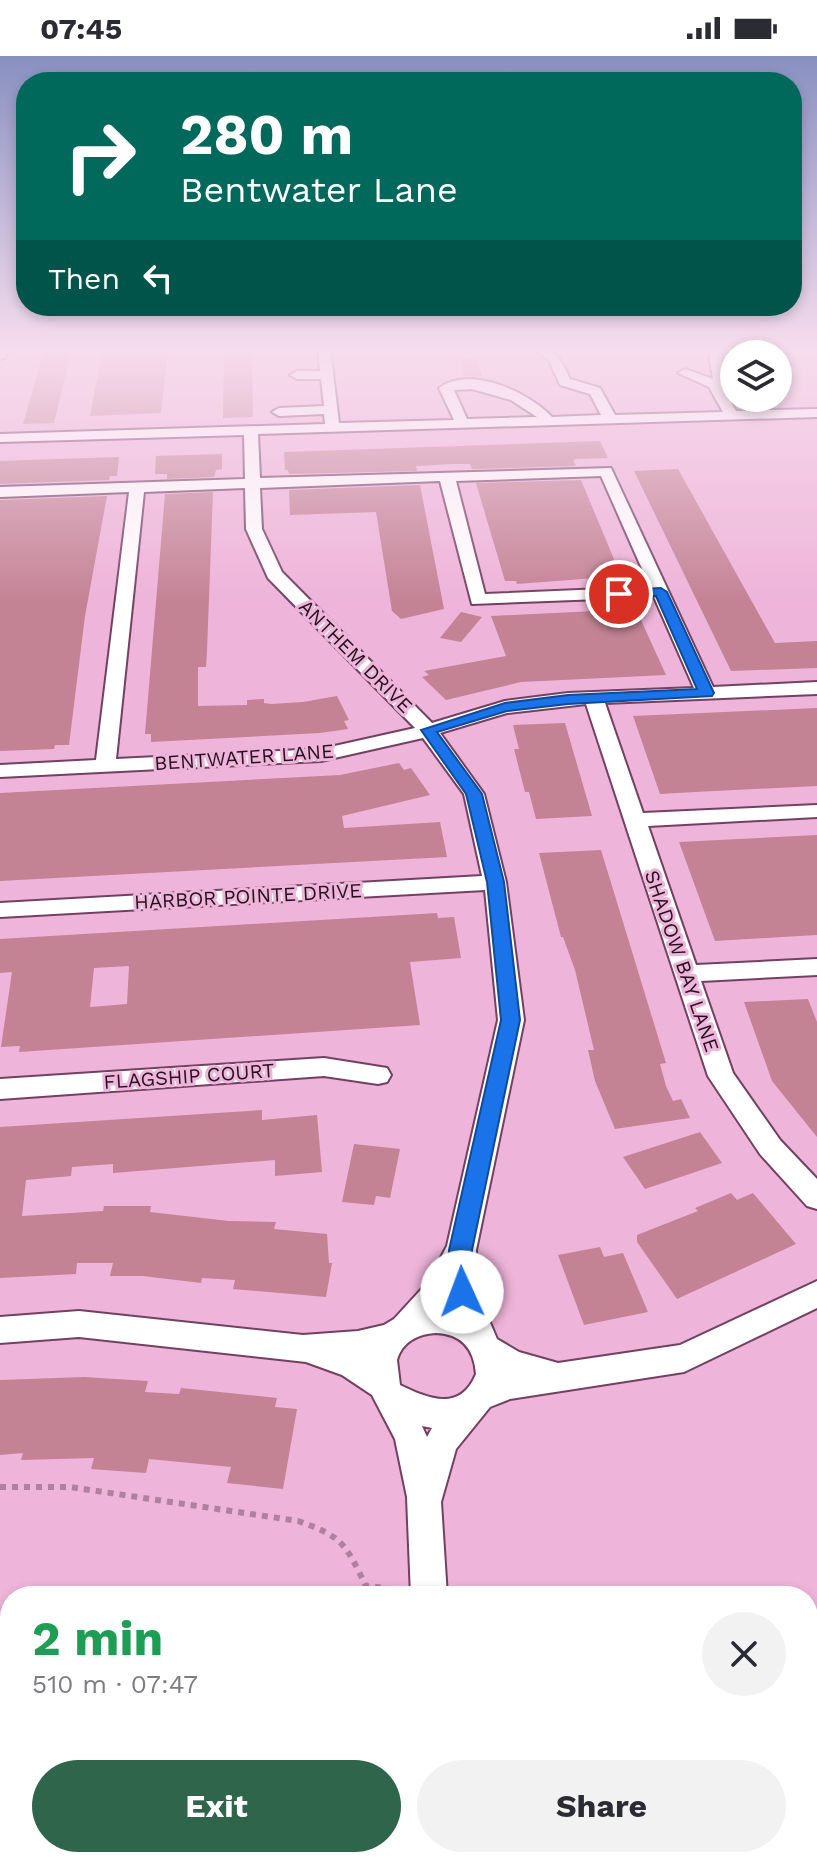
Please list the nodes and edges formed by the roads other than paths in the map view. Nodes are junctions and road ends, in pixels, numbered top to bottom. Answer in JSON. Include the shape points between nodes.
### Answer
{"nodes":[{"id":1,"x":197,"y":433,"type":"edge"},
{"id":2,"x":251,"y":433,"type":"edge"},
{"id":3,"x":0,"y":438,"type":"edge"},
{"id":4,"x":447,"y":477,"type":"junction"},
{"id":5,"x":251,"y":483,"type":"junction"},
{"id":6,"x":137,"y":487,"type":"junction"},
{"id":7,"x":0,"y":492,"type":"edge"},
{"id":8,"x":661,"y":592,"type":"junction"},
{"id":9,"x":817,"y":688,"type":"edge"},
{"id":10,"x":706,"y":693,"type":"junction"},
{"id":11,"x":594,"y":698,"type":"junction"},
{"id":12,"x":428,"y":730,"type":"junction"},
{"id":13,"x":105,"y":766,"type":"junction"},
{"id":14,"x":0,"y":771,"type":"edge"},
{"id":15,"x":817,"y":811,"type":"edge"},
{"id":16,"x":635,"y":820,"type":"junction"},
{"id":17,"x":495,"y":882,"type":"junction"},
{"id":18,"x":0,"y":910,"type":"edge"},
{"id":19,"x":817,"y":967,"type":"edge"},
{"id":20,"x":686,"y":974,"type":"junction"},
{"id":21,"x":378,"y":1075,"type":"dead end"},
{"id":22,"x":0,"y":1089,"type":"edge"},
{"id":23,"x":817,"y":1198,"type":"edge"},
{"id":24,"x":461,"y":1250,"type":"junction"},
{"id":25,"x":817,"y":1294,"type":"edge"},
{"id":26,"x":0,"y":1330,"type":"edge"},
{"id":27,"x":398,"y":1332,"type":"junction"},
{"id":28,"x":483,"y":1344,"type":"junction"},
{"id":29,"x":303,"y":1349,"type":"junction"},
{"id":30,"x":564,"y":1379,"type":"junction"},
{"id":31,"x":388,"y":1390,"type":"junction"},
{"id":32,"x":476,"y":1401,"type":"junction"},
{"id":33,"x":426,"y":1507,"type":"junction"},
{"id":34,"x":429,"y":1586,"type":"edge"}],
"edges":[{"from":1,"to":3,"type":"street"},
{"from":2,"to":5,"type":"street","name":"ANTHEM DRIVE"},
{"from":4,"to":5,"type":"street"},
{"from":4,"to":8,"type":"street","via":[[606,471]]},
{"from":4,"to":8,"type":"street","via":[[478,600]]},
{"from":5,"to":6,"type":"street"},
{"from":5,"to":12,"type":"street","name":"ANTHEM DRIVE","via":[[254,529],[274,574]]},
{"from":6,"to":7,"type":"street"},
{"from":6,"to":13,"type":"street"},
{"from":8,"to":10,"type":"street"},
{"from":9,"to":10,"type":"street","name":"BENTWATER LANE"},
{"from":10,"to":11,"type":"street","name":"BENTWATER LANE"},
{"from":11,"to":12,"type":"street","name":"BENTWATER LANE","via":[[505,707]]},
{"from":11,"to":16,"type":"street","name":"SHADOW BAY LANE"},
{"from":12,"to":13,"type":"street","name":"BENTWATER LANE","via":[[321,755]]},
{"from":12,"to":17,"type":"street","name":"ANTHEM DRIVE","via":[[474,794]]},
{"from":13,"to":14,"type":"street","name":"BENTWATER LANE"},
{"from":15,"to":16,"type":"street"},
{"from":16,"to":20,"type":"street","name":"SHADOW BAY LANE"},
{"from":17,"to":18,"type":"street","name":"HARBOR POINTE DRIVE"},
{"from":17,"to":24,"type":"street","name":"ANTHEM DRIVE","via":[[511,1020]]},
{"from":19,"to":20,"type":"street"},
{"from":20,"to":23,"type":"street","name":"SHADOW BAY LANE","via":[[721,1076],[770,1147]]},
{"from":21,"to":22,"type":"street","name":"FLAGSHIP COURT","via":[[324,1067]]},
{"from":24,"to":27,"type":"street","name":"ANTHEM DRIVE","via":[[439,1291]]},
{"from":24,"to":28,"type":"street","name":"ANTHEM DRIVE","via":[[462,1292]]},
{"from":25,"to":30,"type":"street","via":[[684,1358]]},
{"from":26,"to":29,"type":"street","via":[[79,1324]]},
{"from":27,"to":28,"type":"street","via":[[429,1319],[444,1319]]},
{"from":27,"to":29,"type":"street","via":[[358,1344]]},
{"from":27,"to":31,"type":"street","via":[[381,1359]]},
{"from":28,"to":30,"type":"street","via":[[510,1363]]},
{"from":28,"to":32,"type":"street","via":[[491,1373]]},
{"from":29,"to":31,"type":"street","via":[[352,1364]]},
{"from":30,"to":32,"type":"street","via":[[508,1385]]},
{"from":31,"to":32,"type":"street","via":[[415,1412],[429,1415],[458,1412]]},
{"from":31,"to":33,"type":"street","via":[[412,1441]]},
{"from":32,"to":33,"type":"street","via":[[441,1442]]},
{"from":33,"to":34,"type":"street"}]}
